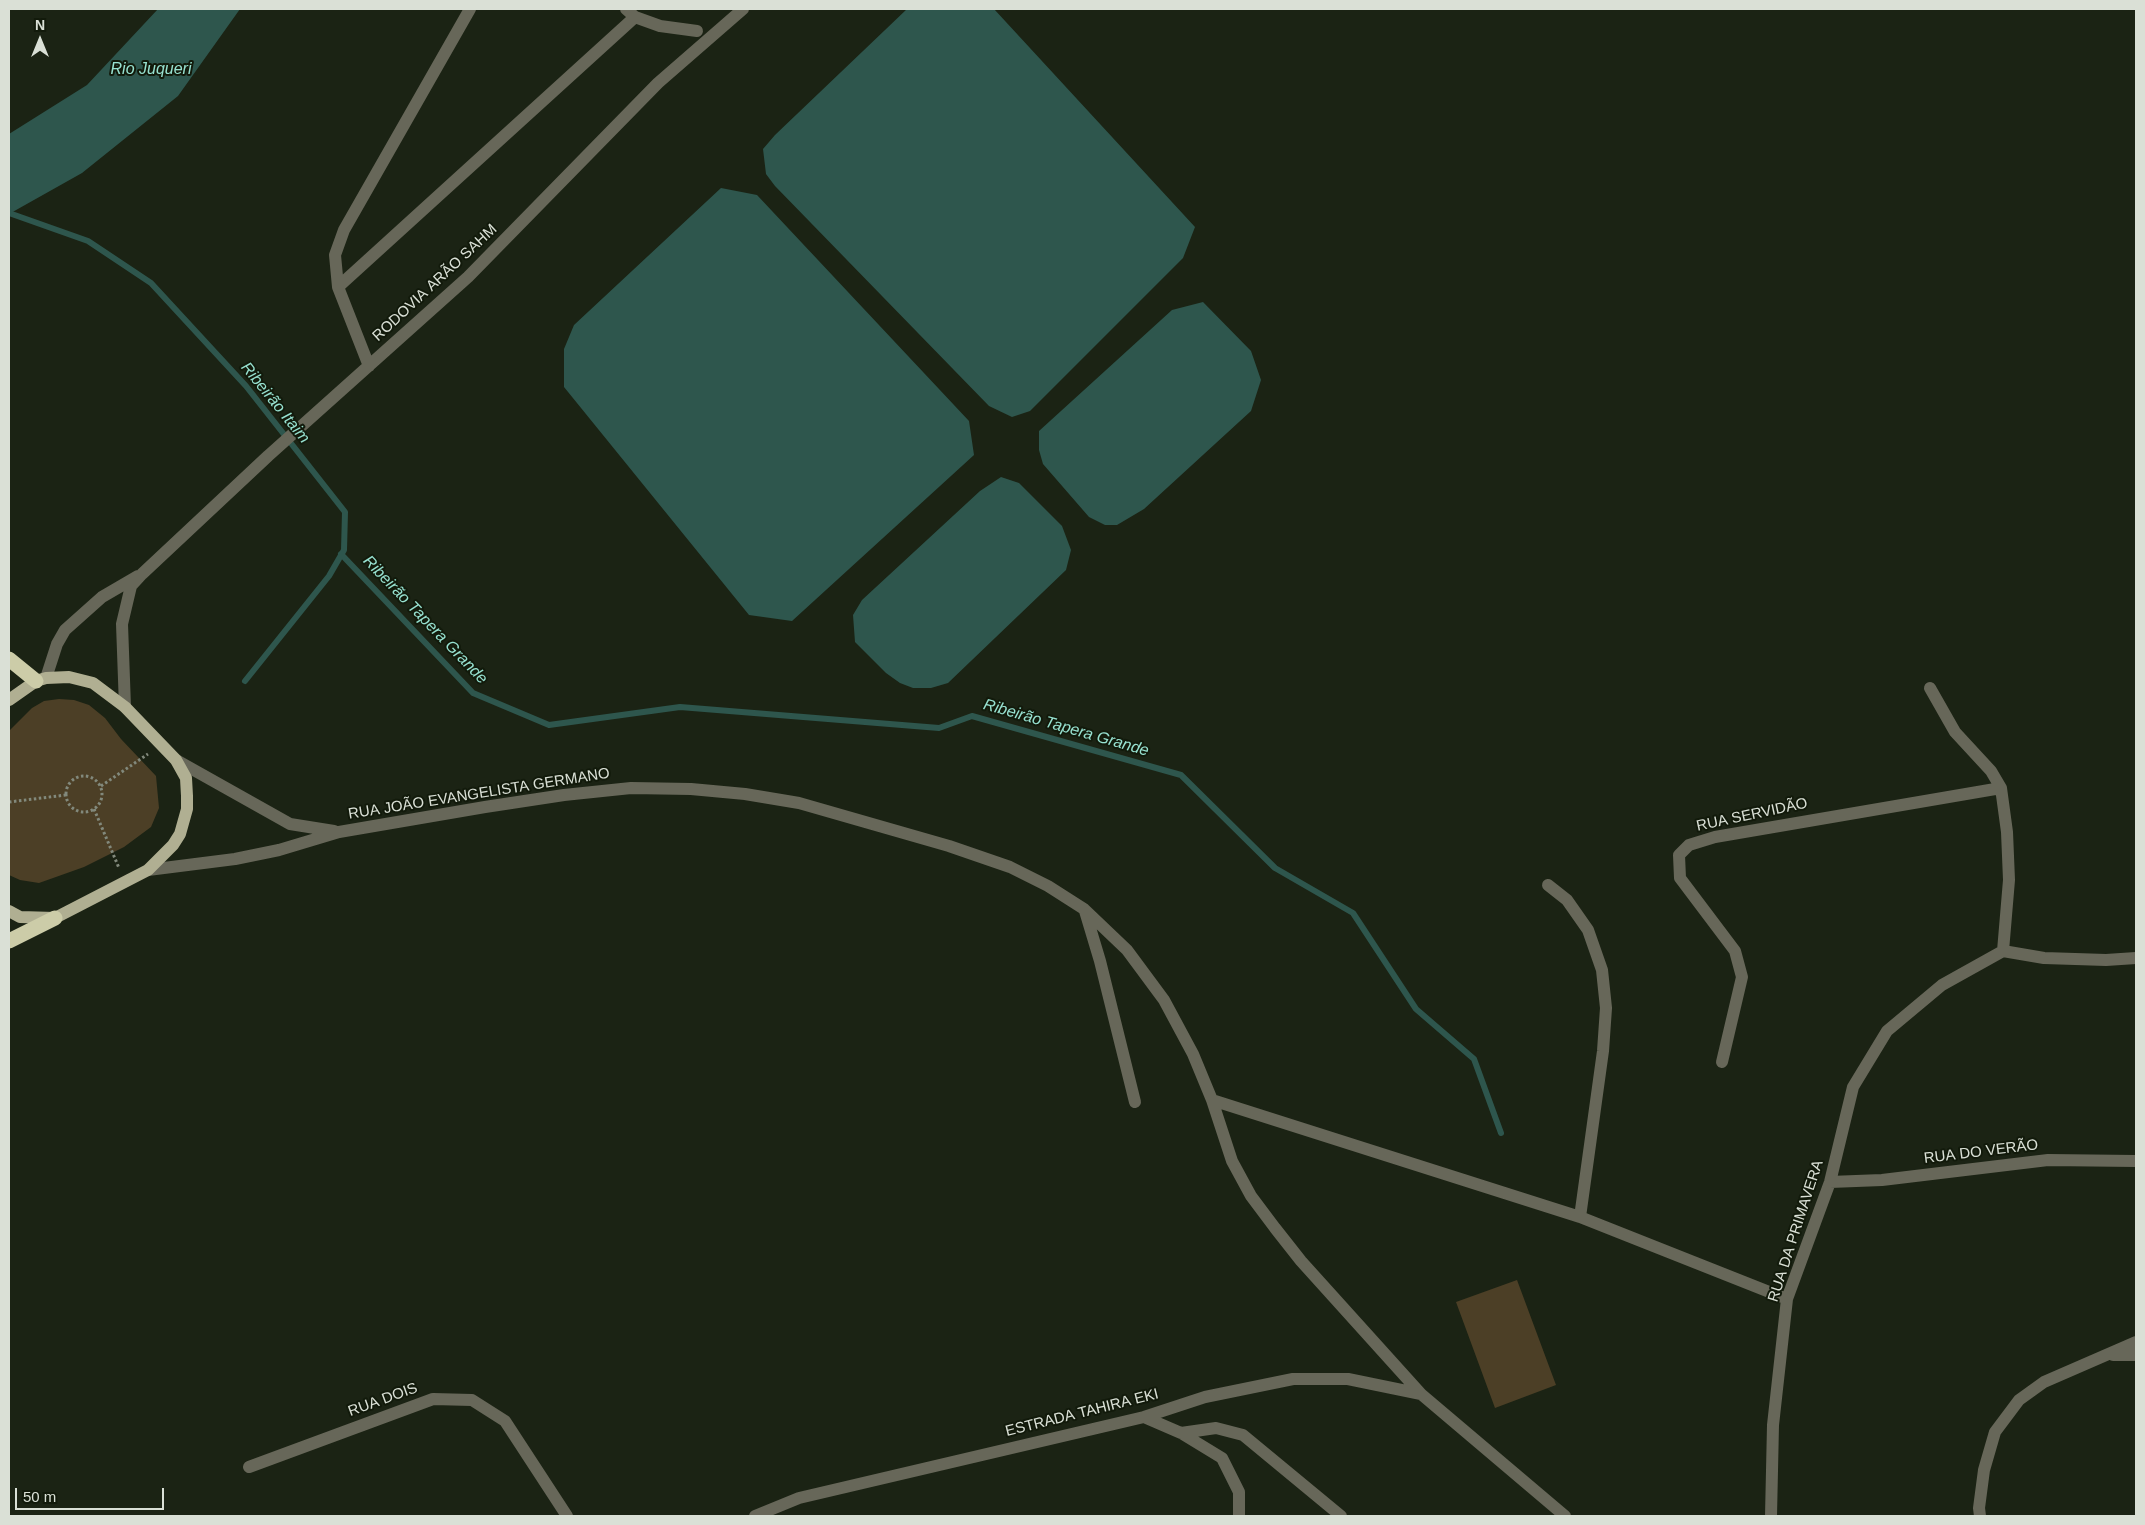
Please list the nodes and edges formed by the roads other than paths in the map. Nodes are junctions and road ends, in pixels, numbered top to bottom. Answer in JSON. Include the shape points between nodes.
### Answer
{"nodes":[{"id":1,"x":470,"y":9,"type":"edge"},
{"id":2,"x":743,"y":9,"type":"edge"},
{"id":3,"x":631,"y":13,"type":"edge"},
{"id":4,"x":697,"y":31,"type":"dead end"},
{"id":5,"x":338,"y":287,"type":"junction"},
{"id":6,"x":369,"y":366,"type":"junction"},
{"id":7,"x":142,"y":574,"type":"junction"},
{"id":8,"x":9,"y":659,"type":"edge"},
{"id":9,"x":41,"y":680,"type":"junction"},
{"id":10,"x":1930,"y":688,"type":"dead end"},
{"id":11,"x":9,"y":700,"type":"edge"},
{"id":12,"x":125,"y":706,"type":"junction"},
{"id":13,"x":176,"y":760,"type":"junction"},
{"id":14,"x":2001,"y":788,"type":"junction"},
{"id":15,"x":339,"y":832,"type":"junction"},
{"id":16,"x":148,"y":870,"type":"junction"},
{"id":17,"x":1548,"y":885,"type":"dead end"},
{"id":18,"x":1084,"y":909,"type":"junction"},
{"id":19,"x":9,"y":911,"type":"edge"},
{"id":20,"x":55,"y":918,"type":"junction"},
{"id":21,"x":9,"y":941,"type":"edge"},
{"id":22,"x":2003,"y":951,"type":"junction"},
{"id":23,"x":2136,"y":958,"type":"edge"},
{"id":24,"x":1722,"y":1062,"type":"dead end"},
{"id":25,"x":1212,"y":1100,"type":"junction"},
{"id":26,"x":1135,"y":1102,"type":"dead end"},
{"id":27,"x":2136,"y":1161,"type":"edge"},
{"id":28,"x":1830,"y":1182,"type":"junction"},
{"id":29,"x":1580,"y":1217,"type":"junction"},
{"id":30,"x":1787,"y":1299,"type":"junction"},
{"id":31,"x":2136,"y":1342,"type":"edge"},
{"id":32,"x":2110,"y":1355,"type":"junction"},
{"id":33,"x":2136,"y":1355,"type":"edge"},
{"id":34,"x":1421,"y":1394,"type":"junction"},
{"id":35,"x":1144,"y":1417,"type":"junction"},
{"id":36,"x":1181,"y":1433,"type":"junction"},
{"id":37,"x":248,"y":1467,"type":"dead end"},
{"id":38,"x":567,"y":1516,"type":"edge"},
{"id":39,"x":755,"y":1516,"type":"edge"},
{"id":40,"x":1239,"y":1516,"type":"edge"},
{"id":41,"x":1341,"y":1516,"type":"edge"},
{"id":42,"x":1565,"y":1516,"type":"edge"},
{"id":43,"x":1771,"y":1516,"type":"edge"},
{"id":44,"x":1980,"y":1516,"type":"edge"}],
"edges":[{"from":1,"to":5,"type":"street","via":[[344,230],[335,255]]},
{"from":2,"to":6,"type":"street","name":"RODOVIA ARÃO SAHM","via":[[658,83],[468,277]]},
{"from":3,"to":4,"type":"street","via":[[660,26]]},
{"from":3,"to":5,"type":"street"},
{"from":5,"to":6,"type":"street"},
{"from":6,"to":7,"type":"street","name":"RODOVIA ARÃO SAHM"},
{"from":7,"to":9,"type":"street","name":"RODOVIA ARÃO SAHM","via":[[102,597],[65,630]]},
{"from":7,"to":12,"type":"street","name":"RODOVIA ARÃO SAHM","via":[[131,586],[122,624]]},
{"from":8,"to":9,"type":"highway"},
{"from":9,"to":11,"type":"main road"},
{"from":9,"to":12,"type":"main road","via":[[69,677],[94,683]]},
{"from":10,"to":14,"type":"street","via":[[1955,732],[1991,771]]},
{"from":12,"to":13,"type":"main road"},
{"from":13,"to":15,"type":"street","name":"RUA JOÃO EVANGELISTA GERMANO","via":[[290,824]]},
{"from":13,"to":16,"type":"main road","via":[[186,778],[184,821],[173,845]]},
{"from":14,"to":22,"type":"street","via":[[2010,880]]},
{"from":14,"to":24,"type":"street","name":"RUA SERVIDÃO","via":[[1715,836],[1690,845],[1679,855],[1680,878],[1735,951],[1742,977]]},
{"from":15,"to":16,"type":"street","name":"RUA JOÃO EVANGELISTA GERMANO","via":[[235,859]]},
{"from":15,"to":18,"type":"street","name":"RUA JOÃO EVANGELISTA GERMANO","via":[[564,795],[632,788],[745,794],[799,803],[949,846],[1018,871]]},
{"from":16,"to":20,"type":"main road"},
{"from":17,"to":29,"type":"street","via":[[1567,900],[1588,930],[1602,970],[1606,1008]]},
{"from":18,"to":25,"type":"street","name":"RUA JOÃO EVANGELISTA GERMANO","via":[[1128,950],[1164,1000],[1193,1054]]},
{"from":18,"to":26,"type":"street"},
{"from":19,"to":20,"type":"main road","via":[[20,916]]},
{"from":20,"to":21,"type":"highway"},
{"from":22,"to":23,"type":"street","via":[[2044,958]]},
{"from":22,"to":28,"type":"street","name":"RUA DA PRIMAVERA","via":[[1942,985],[1887,1031],[1853,1087]]},
{"from":25,"to":29,"type":"street"},
{"from":25,"to":34,"type":"street","name":"RUA JOÃO EVANGELISTA GERMANO","via":[[1232,1161],[1251,1196],[1301,1261]]},
{"from":27,"to":28,"type":"street","name":"RUA DO VERÃO","via":[[2048,1160],[1882,1180]]},
{"from":28,"to":30,"type":"street","name":"RUA DA PRIMAVERA"},
{"from":29,"to":30,"type":"street"},
{"from":30,"to":43,"type":"street","name":"RUA DA PRIMAVERA","via":[[1773,1425]]},
{"from":31,"to":32,"type":"street"},
{"from":32,"to":33,"type":"street"},
{"from":32,"to":44,"type":"street","via":[[2044,1382],[2019,1400],[1995,1432],[1984,1470]]},
{"from":34,"to":35,"type":"street","name":"ESTRADA TAHIRA EKI","via":[[1348,1378],[1293,1379],[1205,1397]]},
{"from":34,"to":42,"type":"street","name":"RUA JOÃO EVANGELISTA GERMANO"},
{"from":35,"to":36,"type":"street"},
{"from":35,"to":39,"type":"street","name":"ESTRADA TAHIRA EKI","via":[[799,1498]]},
{"from":36,"to":40,"type":"street","via":[[1222,1458],[1239,1492]]},
{"from":36,"to":41,"type":"street","via":[[1216,1428],[1243,1435]]},
{"from":37,"to":38,"type":"street","name":"RUA DOIS","via":[[433,1399],[472,1400],[505,1421]]}]}
